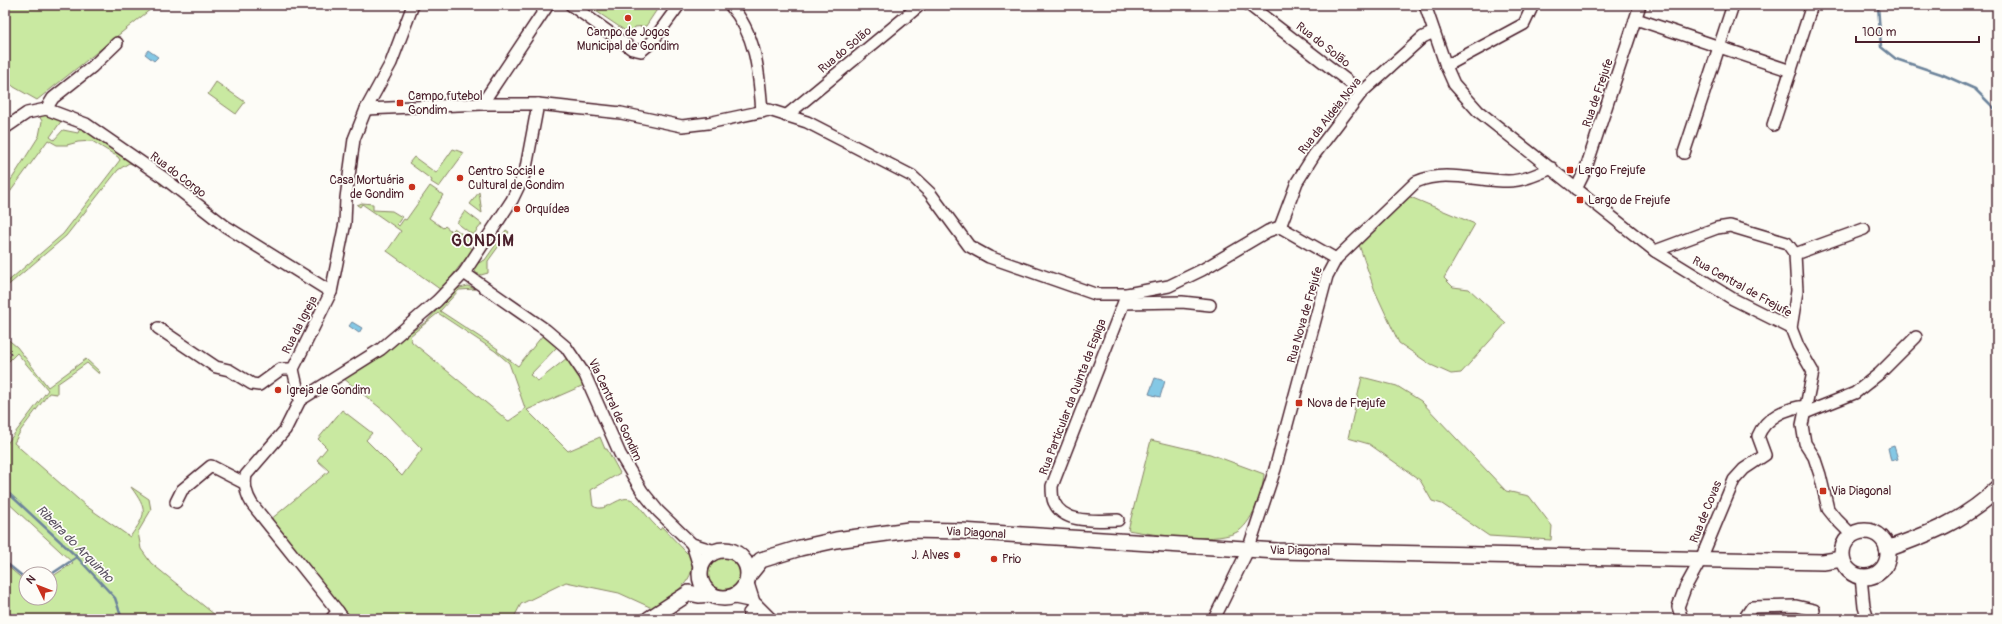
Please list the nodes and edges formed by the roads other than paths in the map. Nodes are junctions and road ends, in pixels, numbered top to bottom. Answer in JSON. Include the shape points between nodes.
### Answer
{"nodes":[{"id":1,"x":413,"y":5,"type":"edge"},
{"id":2,"x":548,"y":5,"type":"edge"},
{"id":3,"x":571,"y":5,"type":"edge"},
{"id":4,"x":679,"y":5,"type":"edge"},
{"id":5,"x":730,"y":5,"type":"edge"},
{"id":6,"x":920,"y":5,"type":"edge"},
{"id":7,"x":1249,"y":5,"type":"edge"},
{"id":8,"x":1425,"y":5,"type":"edge"},
{"id":9,"x":1533,"y":5,"type":"edge"},
{"id":10,"x":1640,"y":5,"type":"edge"},
{"id":11,"x":1733,"y":5,"type":"edge"},
{"id":12,"x":1812,"y":5,"type":"edge"},
{"id":13,"x":1636,"y":19,"type":"junction"},
{"id":14,"x":1434,"y":32,"type":"junction"},
{"id":15,"x":117,"y":43,"type":"dead end"},
{"id":16,"x":1719,"y":48,"type":"junction"},
{"id":17,"x":1446,"y":66,"type":"junction"},
{"id":18,"x":1791,"y":71,"type":"junction"},
{"id":19,"x":1362,"y":92,"type":"junction"},
{"id":20,"x":482,"y":104,"type":"junction"},
{"id":21,"x":538,"y":104,"type":"junction"},
{"id":22,"x":46,"y":109,"type":"junction"},
{"id":23,"x":366,"y":109,"type":"junction"},
{"id":24,"x":762,"y":112,"type":"junction"},
{"id":25,"x":786,"y":116,"type":"junction"},
{"id":26,"x":1773,"y":125,"type":"dead end"},
{"id":27,"x":5,"y":128,"type":"edge"},
{"id":28,"x":1684,"y":153,"type":"dead end"},
{"id":29,"x":1552,"y":168,"type":"junction"},
{"id":30,"x":1576,"y":188,"type":"junction"},
{"id":31,"x":1280,"y":227,"type":"junction"},
{"id":32,"x":1864,"y":229,"type":"dead end"},
{"id":33,"x":1655,"y":251,"type":"junction"},
{"id":34,"x":1795,"y":254,"type":"junction"},
{"id":35,"x":1336,"y":259,"type":"junction"},
{"id":36,"x":464,"y":273,"type":"junction"},
{"id":37,"x":331,"y":292,"type":"junction"},
{"id":38,"x":1125,"y":298,"type":"junction"},
{"id":39,"x":1210,"y":305,"type":"dead end"},
{"id":40,"x":158,"y":328,"type":"dead end"},
{"id":41,"x":1791,"y":328,"type":"junction"},
{"id":42,"x":1916,"y":337,"type":"dead end"},
{"id":43,"x":293,"y":369,"type":"junction"},
{"id":44,"x":300,"y":400,"type":"junction"},
{"id":45,"x":1805,"y":409,"type":"junction"},
{"id":46,"x":244,"y":483,"type":"junction"},
{"id":47,"x":1997,"y":489,"type":"edge"},
{"id":48,"x":176,"y":502,"type":"dead end"},
{"id":49,"x":1118,"y":520,"type":"dead end"},
{"id":50,"x":1852,"y":535,"type":"junction"},
{"id":51,"x":692,"y":544,"type":"junction"},
{"id":52,"x":1887,"y":549,"type":"junction"},
{"id":53,"x":1248,"y":550,"type":"junction"},
{"id":54,"x":715,"y":551,"type":"junction"},
{"id":55,"x":738,"y":555,"type":"junction"},
{"id":56,"x":1701,"y":559,"type":"junction"},
{"id":57,"x":761,"y":560,"type":"junction"},
{"id":58,"x":1842,"y":560,"type":"junction"},
{"id":59,"x":700,"y":571,"type":"junction"},
{"id":60,"x":1861,"y":577,"type":"junction"},
{"id":61,"x":747,"y":578,"type":"junction"},
{"id":62,"x":689,"y":593,"type":"junction"},
{"id":63,"x":711,"y":594,"type":"junction"},
{"id":64,"x":730,"y":597,"type":"junction"},
{"id":65,"x":755,"y":604,"type":"junction"},
{"id":66,"x":1814,"y":610,"type":"dead end"},
{"id":67,"x":338,"y":616,"type":"edge"},
{"id":68,"x":1867,"y":616,"type":"edge"},
{"id":69,"x":649,"y":619,"type":"edge"},
{"id":70,"x":749,"y":619,"type":"edge"},
{"id":71,"x":771,"y":619,"type":"edge"},
{"id":72,"x":1214,"y":619,"type":"edge"},
{"id":73,"x":1682,"y":619,"type":"edge"},
{"id":74,"x":1744,"y":619,"type":"edge"},
{"id":75,"x":1877,"y":619,"type":"edge"}],
"edges":[{"from":1,"to":23,"type":"street","name":"Rua da Igreja","via":[[391,63]]},
{"from":2,"to":20,"type":"street"},
{"from":3,"to":4,"type":"street","via":[[632,49],[641,51],[652,42]]},
{"from":5,"to":24,"type":"street","via":[[738,14],[750,38],[758,67]]},
{"from":6,"to":25,"type":"street","name":"Rua do Solão"},
{"from":7,"to":19,"type":"street","name":"Rua do Solão"},
{"from":8,"to":14,"type":"street"},
{"from":9,"to":17,"type":"street","via":[[1524,24]]},
{"from":10,"to":13,"type":"street","name":"Rua de Frejufe"},
{"from":11,"to":16,"type":"street"},
{"from":12,"to":18,"type":"street"},
{"from":13,"to":16,"type":"street"},
{"from":13,"to":30,"type":"street","name":"Rua de Frejufe","via":[[1585,171]]},
{"from":14,"to":17,"type":"street"},
{"from":14,"to":19,"type":"street","name":"Rua da Aldeia Nova","via":[[1424,37]]},
{"from":15,"to":22,"type":"street","via":[[53,98]]},
{"from":16,"to":18,"type":"street"},
{"from":16,"to":28,"type":"street"},
{"from":17,"to":29,"type":"street","via":[[1454,84],[1478,111]]},
{"from":18,"to":26,"type":"street"},
{"from":19,"to":31,"type":"street","name":"Rua da Aldeia Nova","via":[[1314,155],[1297,182]]},
{"from":20,"to":21,"type":"street"},
{"from":20,"to":23,"type":"street"},
{"from":21,"to":24,"type":"street","via":[[621,113],[682,126]]},
{"from":21,"to":36,"type":"street","via":[[525,172],[512,200]]},
{"from":22,"to":27,"type":"street","via":[[28,113]]},
{"from":22,"to":37,"type":"street","name":"Rua do Corgo","via":[[86,124],[164,178],[225,226]]},
{"from":23,"to":37,"type":"street","name":"Rua da Igreja","via":[[354,139],[345,223]]},
{"from":24,"to":25,"type":"street","via":[[769,110]]},
{"from":25,"to":38,"type":"street","via":[[807,122],[912,176],[930,193],[969,246],[989,257],[1095,294]]},
{"from":29,"to":30,"type":"street"},
{"from":29,"to":35,"type":"street","name":"Rua Nova de Frejufe","via":[[1531,177],[1509,182],[1427,176],[1416,182]]},
{"from":30,"to":33,"type":"street","name":"Rua Central de Frejufe"},
{"from":31,"to":35,"type":"street"},
{"from":31,"to":38,"type":"street","via":[[1268,231],[1202,270],[1169,286]]},
{"from":32,"to":34,"type":"street"},
{"from":33,"to":34,"type":"street","via":[[1717,228],[1730,226],[1787,243]]},
{"from":33,"to":41,"type":"street","name":"Rua Central de Frejufe","via":[[1733,299]]},
{"from":34,"to":41,"type":"street","via":[[1798,291]]},
{"from":35,"to":53,"type":"street","name":"Rua Nova de Frejufe","via":[[1328,276],[1275,469]]},
{"from":36,"to":44,"type":"street","via":[[437,302],[381,349]]},
{"from":36,"to":51,"type":"street","name":"Via Central de Gondim","via":[[553,335],[571,353],[585,375],[620,454],[637,484],[656,508]]},
{"from":37,"to":43,"type":"street","name":"Rua da Igreja"},
{"from":38,"to":39,"type":"street"},
{"from":38,"to":49,"type":"street","name":"Rua Particular da Quinta da Espiga","via":[[1052,486],[1054,502],[1063,514],[1084,520]]},
{"from":40,"to":43,"type":"street","via":[[216,367],[230,370],[252,384],[259,385],[281,369]]},
{"from":41,"to":45,"type":"street","name":"Rua Central de Frejufe","via":[[1813,372]]},
{"from":42,"to":45,"type":"street","via":[[1880,373],[1855,393]]},
{"from":43,"to":44,"type":"street","name":"Rua da Igreja"},
{"from":44,"to":46,"type":"street","via":[[285,430],[246,475]]},
{"from":45,"to":50,"type":"street","name":"Rua Central de Frejufe","via":[[1802,425],[1805,443],[1814,457],[1828,508]]},
{"from":45,"to":56,"type":"street","name":"Rua de Covas","via":[[1781,412],[1762,426],[1758,436],[1764,454],[1734,480]]},
{"from":46,"to":48,"type":"street","via":[[211,466],[182,490]]},
{"from":46,"to":67,"type":"street","via":[[252,504]]},
{"from":47,"to":52,"type":"main road","via":[[1960,519],[1928,535]]},
{"from":50,"to":52,"type":"main road","via":[[1858,532],[1873,532],[1879,536]]},
{"from":50,"to":58,"type":"main road","via":[[1843,546]]},
{"from":51,"to":54,"type":"street","name":"Via Central de Gondim"},
{"from":51,"to":59,"type":"street","name":"Via Central de Gondim"},
{"from":52,"to":60,"type":"main road","via":[[1886,563],[1882,570]]},
{"from":53,"to":56,"type":"main road","name":"Via Diagonal"},
{"from":53,"to":57,"type":"main road","name":"Via Diagonal","via":[[981,532],[909,530],[836,540]]},
{"from":53,"to":72,"type":"street","name":"Rua Nova de Frejufe"},
{"from":54,"to":55,"type":"main road","name":"Via Diagonal","via":[[727,550]]},
{"from":54,"to":59,"type":"main road","via":[[703,562]]},
{"from":55,"to":57,"type":"main road","name":"Via Diagonal"},
{"from":55,"to":61,"type":"main road","via":[[746,564]]},
{"from":56,"to":58,"type":"main road","name":"Via Diagonal","via":[[1822,562]]},
{"from":56,"to":73,"type":"street","name":"Rua de Covas","via":[[1678,607]]},
{"from":57,"to":61,"type":"main road"},
{"from":58,"to":60,"type":"main road","via":[[1849,571]]},
{"from":59,"to":62,"type":"main road"},
{"from":59,"to":63,"type":"main road","via":[[702,585]]},
{"from":60,"to":68,"type":"street"},
{"from":61,"to":64,"type":"main road","via":[[741,590]]},
{"from":61,"to":65,"type":"street"},
{"from":62,"to":63,"type":"main road"},
{"from":62,"to":69,"type":"main road"},
{"from":63,"to":64,"type":"main road","via":[[722,598]]},
{"from":64,"to":65,"type":"street"},
{"from":65,"to":70,"type":"street"},
{"from":65,"to":71,"type":"street"},
{"from":66,"to":74,"type":"street","via":[[1796,606],[1752,606]]},
{"from":68,"to":75,"type":"street"}]}
